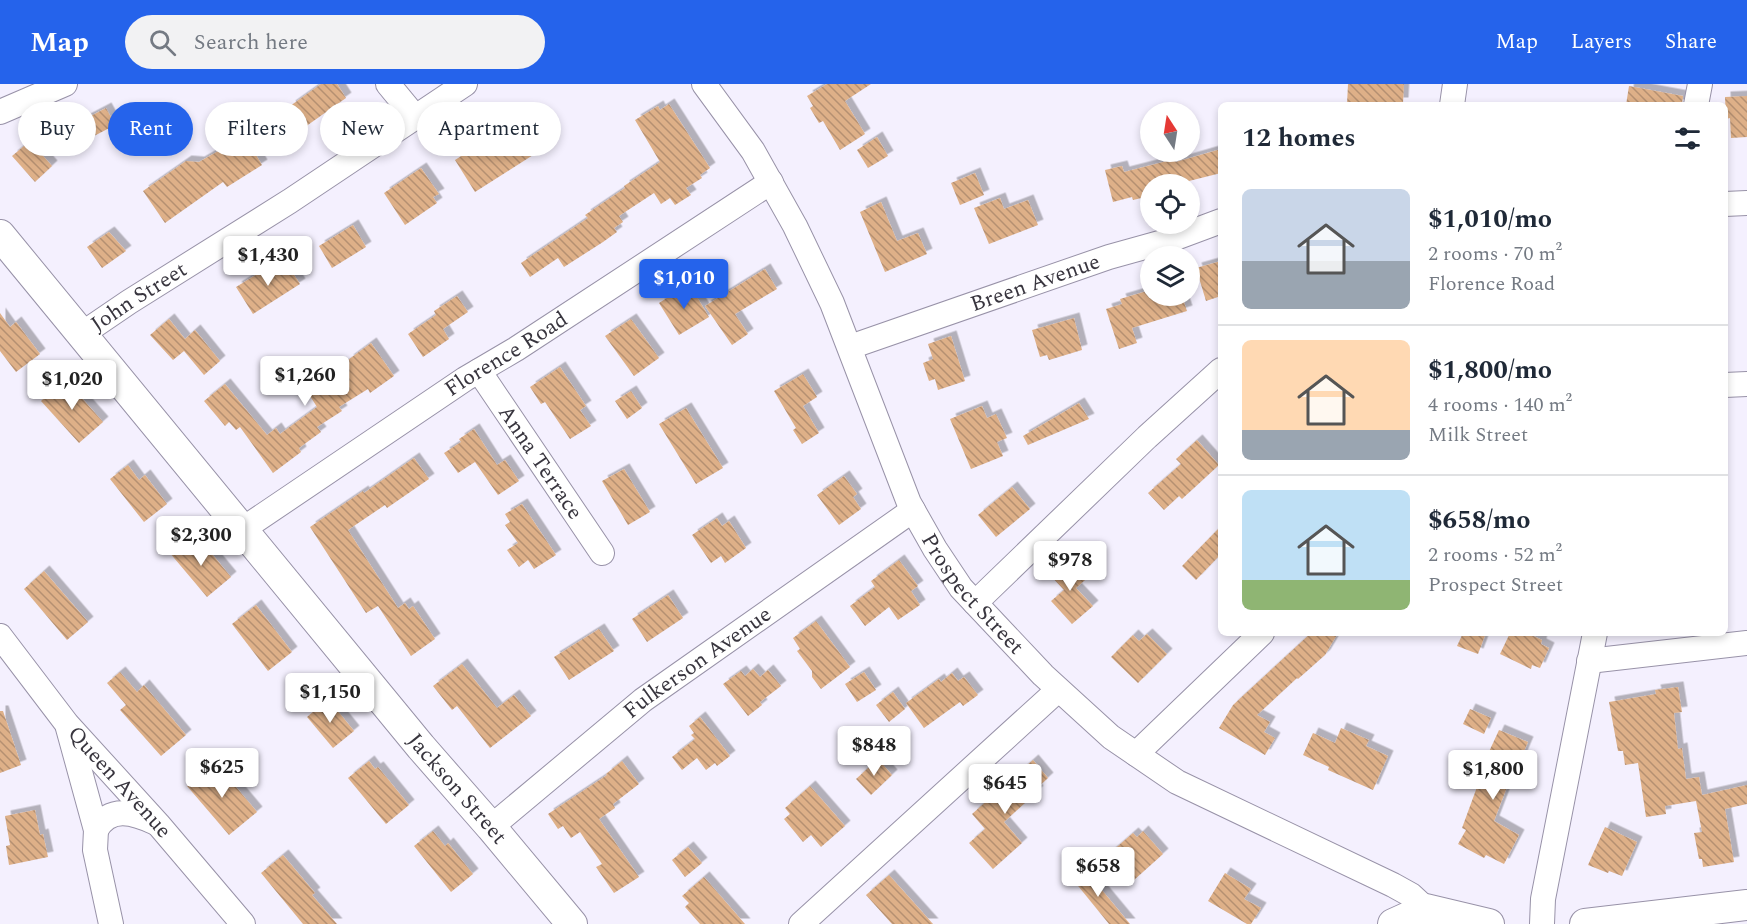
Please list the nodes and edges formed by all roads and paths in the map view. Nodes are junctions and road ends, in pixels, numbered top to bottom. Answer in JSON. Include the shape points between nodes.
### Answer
{"nodes":[{"id":1,"x":65,"y":84,"type":"edge"},
{"id":2,"x":388,"y":84,"type":"edge"},
{"id":3,"x":465,"y":84,"type":"edge"},
{"id":4,"x":704,"y":84,"type":"edge"},
{"id":5,"x":1455,"y":84,"type":"edge"},
{"id":6,"x":1700,"y":84,"type":"edge"},
{"id":7,"x":1452,"y":102,"type":"edge"},
{"id":8,"x":1697,"y":102,"type":"edge"},
{"id":9,"x":0,"y":112,"type":"edge"},
{"id":10,"x":416,"y":118,"type":"junction"},
{"id":11,"x":771,"y":182,"type":"junction"},
{"id":12,"x":1747,"y":203,"type":"edge"},
{"id":13,"x":1728,"y":204,"type":"edge"},
{"id":14,"x":1218,"y":222,"type":"edge"},
{"id":15,"x":0,"y":235,"type":"edge"},
{"id":16,"x":82,"y":334,"type":"junction"},
{"id":17,"x":850,"y":347,"type":"junction"},
{"id":18,"x":479,"y":371,"type":"junction"},
{"id":19,"x":1218,"y":373,"type":"edge"},
{"id":20,"x":1747,"y":384,"type":"edge"},
{"id":21,"x":1728,"y":386,"type":"edge"},
{"id":22,"x":913,"y":510,"type":"junction"},
{"id":23,"x":243,"y":529,"type":"junction"},
{"id":24,"x":602,"y":553,"type":"dead end"},
{"id":25,"x":975,"y":603,"type":"junction"},
{"id":26,"x":0,"y":636,"type":"edge"},
{"id":27,"x":1259,"y":636,"type":"edge"},
{"id":28,"x":1594,"y":636,"type":"edge"},
{"id":29,"x":1747,"y":643,"type":"edge"},
{"id":30,"x":1589,"y":661,"type":"junction"},
{"id":31,"x":1058,"y":690,"type":"junction"},
{"id":32,"x":67,"y":724,"type":"junction"},
{"id":33,"x":1136,"y":754,"type":"junction"},
{"id":34,"x":159,"y":824,"type":"junction"},
{"id":35,"x":491,"y":827,"type":"junction"},
{"id":36,"x":96,"y":830,"type":"junction"},
{"id":37,"x":1747,"y":905,"type":"edge"},
{"id":38,"x":1434,"y":916,"type":"edge"},
{"id":39,"x":1671,"y":919,"type":"edge"},
{"id":40,"x":111,"y":924,"type":"edge"},
{"id":41,"x":243,"y":924,"type":"edge"},
{"id":42,"x":572,"y":924,"type":"edge"},
{"id":43,"x":801,"y":924,"type":"edge"},
{"id":44,"x":1394,"y":924,"type":"edge"},
{"id":45,"x":1489,"y":924,"type":"edge"},
{"id":46,"x":1542,"y":924,"type":"edge"},
{"id":47,"x":1586,"y":924,"type":"edge"}],
"edges":[{"from":1,"to":9,"type":"street"},
{"from":2,"to":10,"type":"street"},
{"from":3,"to":10,"type":"street","name":"John Street"},
{"from":4,"to":11,"type":"street","name":"Prospect Street"},
{"from":5,"to":7,"type":"street"},
{"from":6,"to":8,"type":"street"},
{"from":10,"to":16,"type":"street","name":"John Street"},
{"from":11,"to":17,"type":"street","name":"Prospect Street"},
{"from":11,"to":18,"type":"street","name":"Florence Road"},
{"from":12,"to":13,"type":"street"},
{"from":14,"to":17,"type":"street","name":"Breen Avenue"},
{"from":15,"to":16,"type":"main road","name":"Jackson Street"},
{"from":16,"to":23,"type":"main road","name":"Jackson Street"},
{"from":17,"to":22,"type":"street","name":"Prospect Street"},
{"from":18,"to":23,"type":"street","name":"Florence Road"},
{"from":18,"to":24,"type":"street","name":"Anna Terrace"},
{"from":19,"to":25,"type":"street"},
{"from":20,"to":21,"type":"street"},
{"from":22,"to":25,"type":"street","name":"Prospect Street","via":[[934,549]]},
{"from":22,"to":35,"type":"street","name":"Fulkerson Avenue","via":[[643,700]]},
{"from":23,"to":35,"type":"main road","name":"Jackson Street"},
{"from":25,"to":31,"type":"street","name":"Prospect Street"},
{"from":26,"to":32,"type":"street","name":"Queen Avenue"},
{"from":27,"to":33,"type":"street"},
{"from":28,"to":30,"type":"street"},
{"from":29,"to":30,"type":"street"},
{"from":30,"to":46,"type":"street","via":[[1543,899]]},
{"from":31,"to":33,"type":"street","name":"Prospect Street"},
{"from":31,"to":43,"type":"street"},
{"from":32,"to":34,"type":"street","name":"Queen Avenue"},
{"from":32,"to":36,"type":"street"},
{"from":33,"to":38,"type":"street","name":"Prospect Street","via":[[1177,782],[1393,885]]},
{"from":34,"to":36,"type":"street","via":[[129,812],[101,821]]},
{"from":34,"to":41,"type":"street","name":"Queen Avenue"},
{"from":35,"to":42,"type":"main road","name":"Jackson Street"},
{"from":36,"to":40,"type":"street","via":[[95,850]]},
{"from":37,"to":39,"type":"main road"},
{"from":38,"to":44,"type":"main road"},
{"from":38,"to":45,"type":"main road"},
{"from":39,"to":47,"type":"main road"}]}
